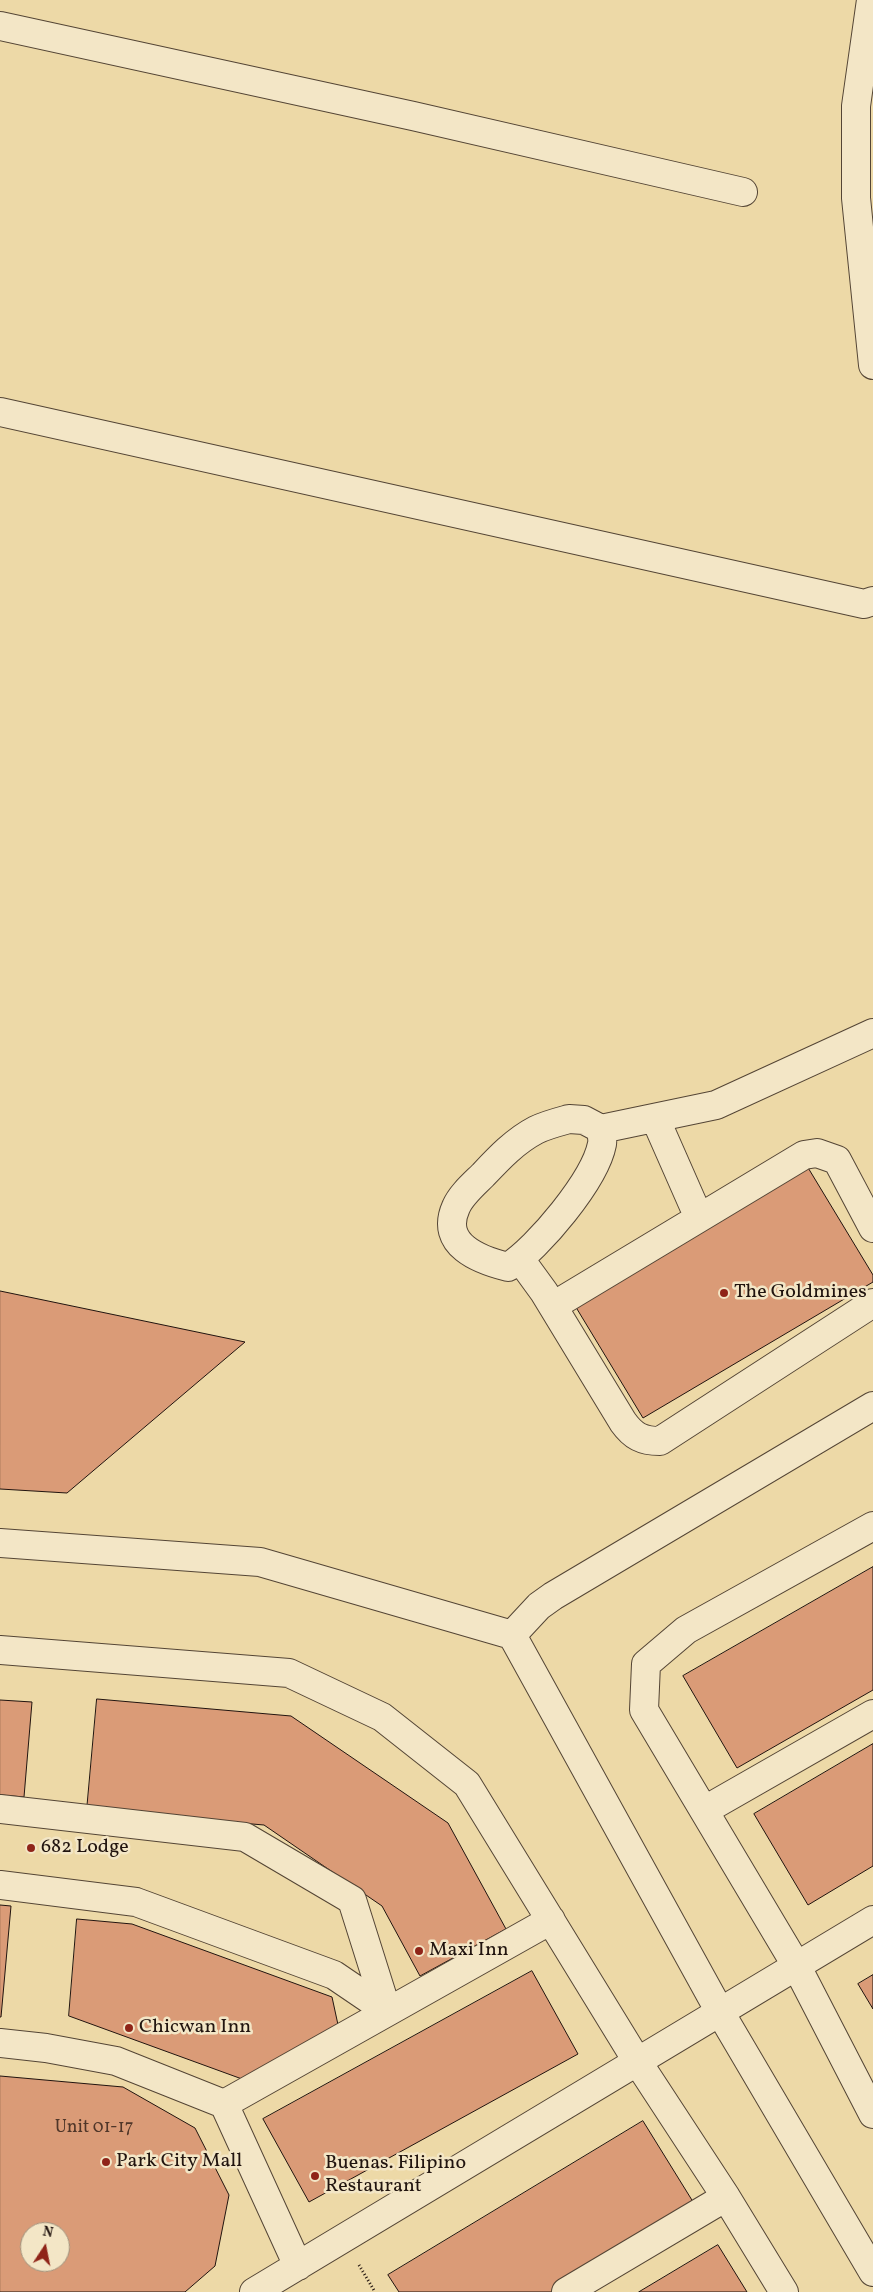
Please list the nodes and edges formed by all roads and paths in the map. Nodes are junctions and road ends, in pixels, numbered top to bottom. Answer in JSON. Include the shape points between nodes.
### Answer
{"nodes":[{"id":1,"x":871,"y":0,"type":"edge"},
{"id":2,"x":0,"y":26,"type":"edge"},
{"id":3,"x":865,"y":106,"type":"edge"},
{"id":4,"x":743,"y":192,"type":"dead end"},
{"id":5,"x":873,"y":365,"type":"edge"},
{"id":6,"x":0,"y":412,"type":"edge"},
{"id":7,"x":873,"y":602,"type":"edge"},
{"id":8,"x":873,"y":1033,"type":"edge"},
{"id":9,"x":655,"y":1118,"type":"junction"},
{"id":10,"x":601,"y":1128,"type":"junction"},
{"id":11,"x":699,"y":1218,"type":"junction"},
{"id":12,"x":873,"y":1228,"type":"edge"},
{"id":13,"x":520,"y":1259,"type":"junction"},
{"id":14,"x":873,"y":1303,"type":"edge"},
{"id":15,"x":553,"y":1306,"type":"junction"},
{"id":16,"x":873,"y":1406,"type":"edge"},
{"id":17,"x":873,"y":1526,"type":"edge"},
{"id":18,"x":0,"y":1543,"type":"edge"},
{"id":19,"x":512,"y":1634,"type":"junction"},
{"id":20,"x":0,"y":1650,"type":"edge"},
{"id":21,"x":873,"y":1714,"type":"edge"},
{"id":22,"x":0,"y":1809,"type":"edge"},
{"id":23,"x":705,"y":1810,"type":"junction"},
{"id":24,"x":0,"y":1885,"type":"edge"},
{"id":25,"x":551,"y":1920,"type":"junction"},
{"id":26,"x":873,"y":1920,"type":"edge"},
{"id":27,"x":796,"y":1965,"type":"junction"},
{"id":28,"x":387,"y":2011,"type":"junction"},
{"id":29,"x":720,"y":2012,"type":"junction"},
{"id":30,"x":0,"y":2043,"type":"edge"},
{"id":31,"x":637,"y":2061,"type":"junction"},
{"id":32,"x":224,"y":2104,"type":"junction"},
{"id":33,"x":871,"y":2106,"type":"edge"},
{"id":34,"x":726,"y":2197,"type":"junction"},
{"id":35,"x":298,"y":2266,"type":"junction"},
{"id":36,"x":873,"y":2272,"type":"edge"},
{"id":37,"x":254,"y":2292,"type":"edge"},
{"id":38,"x":566,"y":2292,"type":"edge"},
{"id":39,"x":784,"y":2292,"type":"edge"}],
"edges":[{"from":1,"to":3,"type":"street"},
{"from":2,"to":4,"type":"street"},
{"from":3,"to":5,"type":"street","via":[[856,198]]},
{"from":6,"to":7,"type":"street","via":[[864,604]]},
{"from":8,"to":9,"type":"street","via":[[716,1105]]},
{"from":9,"to":10,"type":"street"},
{"from":9,"to":11,"type":"street"},
{"from":10,"to":13,"type":"street","via":[[602,1143],[584,1180],[563,1212]]},
{"from":10,"to":13,"type":"street","via":[[584,1120],[569,1119],[537,1129],[500,1156],[456,1206],[452,1220],[455,1235],[463,1248],[475,1256],[508,1267]]},
{"from":11,"to":12,"type":"street","via":[[804,1154],[817,1153],[837,1160]]},
{"from":11,"to":15,"type":"street"},
{"from":13,"to":15,"type":"street"},
{"from":14,"to":15,"type":"street","via":[[660,1441],[645,1441],[630,1432]]},
{"from":16,"to":19,"type":"street","via":[[553,1596]]},
{"from":17,"to":23,"type":"street","via":[[686,1630],[646,1664],[644,1710]]},
{"from":18,"to":19,"type":"street","via":[[260,1562]]},
{"from":19,"to":29,"type":"street"},
{"from":20,"to":25,"type":"street","via":[[289,1673],[382,1717],[467,1784]]},
{"from":21,"to":23,"type":"street"},
{"from":22,"to":28,"type":"street","via":[[245,1837],[352,1900]]},
{"from":23,"to":27,"type":"street"},
{"from":24,"to":28,"type":"street","via":[[136,1902],[334,1975]]},
{"from":25,"to":28,"type":"street"},
{"from":25,"to":31,"type":"street"},
{"from":26,"to":27,"type":"street"},
{"from":27,"to":29,"type":"street"},
{"from":27,"to":33,"type":"street"},
{"from":28,"to":32,"type":"street"},
{"from":29,"to":31,"type":"street"},
{"from":29,"to":36,"type":"street"},
{"from":30,"to":32,"type":"street","via":[[116,2061]]},
{"from":31,"to":34,"type":"street"},
{"from":31,"to":35,"type":"street"},
{"from":32,"to":35,"type":"street"},
{"from":34,"to":38,"type":"street"},
{"from":34,"to":39,"type":"street"},
{"from":35,"to":37,"type":"street"}]}
